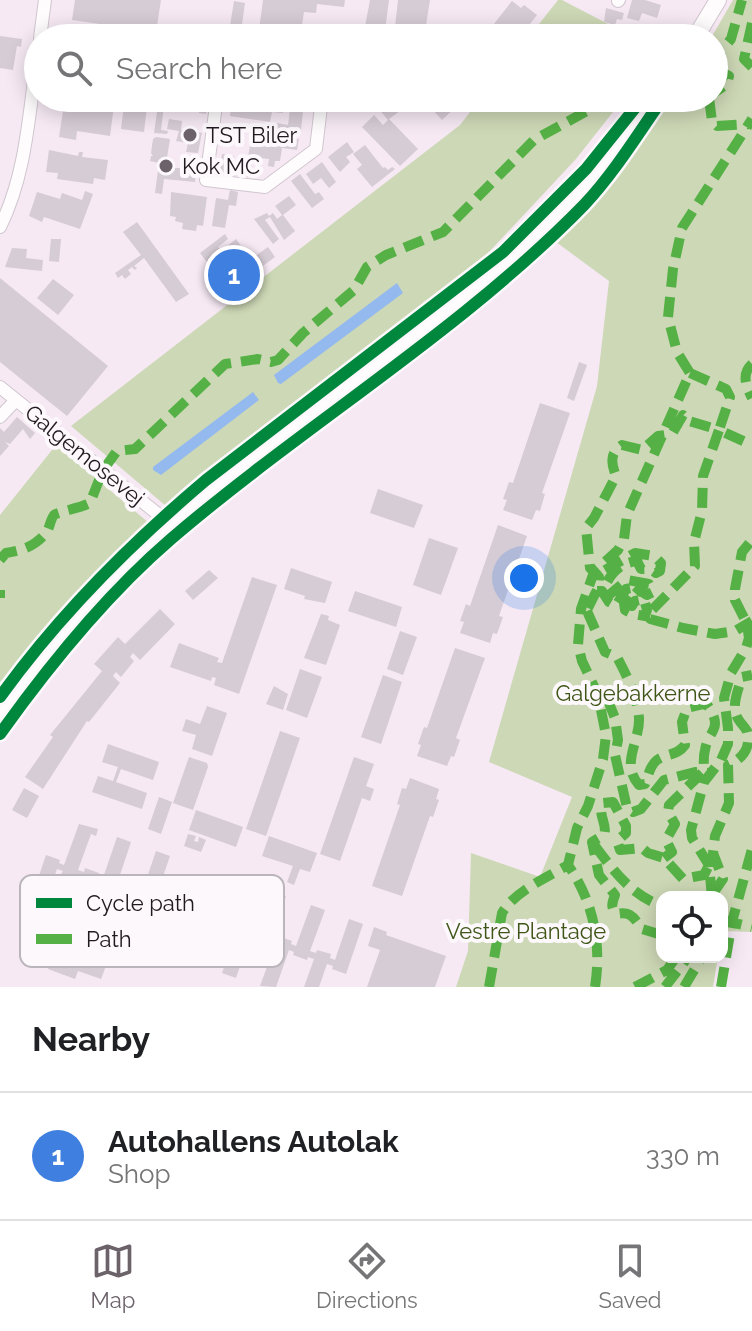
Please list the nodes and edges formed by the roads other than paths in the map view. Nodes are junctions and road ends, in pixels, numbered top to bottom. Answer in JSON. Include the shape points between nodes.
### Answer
{"nodes":[{"id":1,"x":45,"y":0,"type":"edge"},
{"id":2,"x":707,"y":0,"type":"edge"},
{"id":3,"x":718,"y":0,"type":"edge"},
{"id":4,"x":42,"y":24,"type":"edge"},
{"id":5,"x":695,"y":24,"type":"edge"},
{"id":6,"x":703,"y":24,"type":"edge"},
{"id":7,"x":29,"y":112,"type":"edge"},
{"id":8,"x":215,"y":112,"type":"edge"},
{"id":9,"x":320,"y":112,"type":"edge"},
{"id":10,"x":644,"y":112,"type":"edge"},
{"id":11,"x":0,"y":227,"type":"edge"},
{"id":12,"x":0,"y":387,"type":"edge"},
{"id":13,"x":16,"y":400,"type":"junction"},
{"id":14,"x":0,"y":417,"type":"edge"},
{"id":15,"x":169,"y":523,"type":"junction"},
{"id":16,"x":0,"y":714,"type":"edge"}],
"edges":[{"from":1,"to":4,"type":"street"},
{"from":2,"to":5,"type":"main road"},
{"from":3,"to":6,"type":"main road"},
{"from":7,"to":11,"type":"street","via":[[14,194]]},
{"from":8,"to":9,"type":"street","via":[[206,180],[265,187],[316,149]]},
{"from":10,"to":15,"type":"main road","via":[[589,182],[502,267]]},
{"from":12,"to":13,"type":"street","name":"Galgemosevej"},
{"from":13,"to":14,"type":"street"},
{"from":13,"to":15,"type":"street","name":"Galgemosevej"},
{"from":15,"to":16,"type":"main road","via":[[63,633]]}]}
